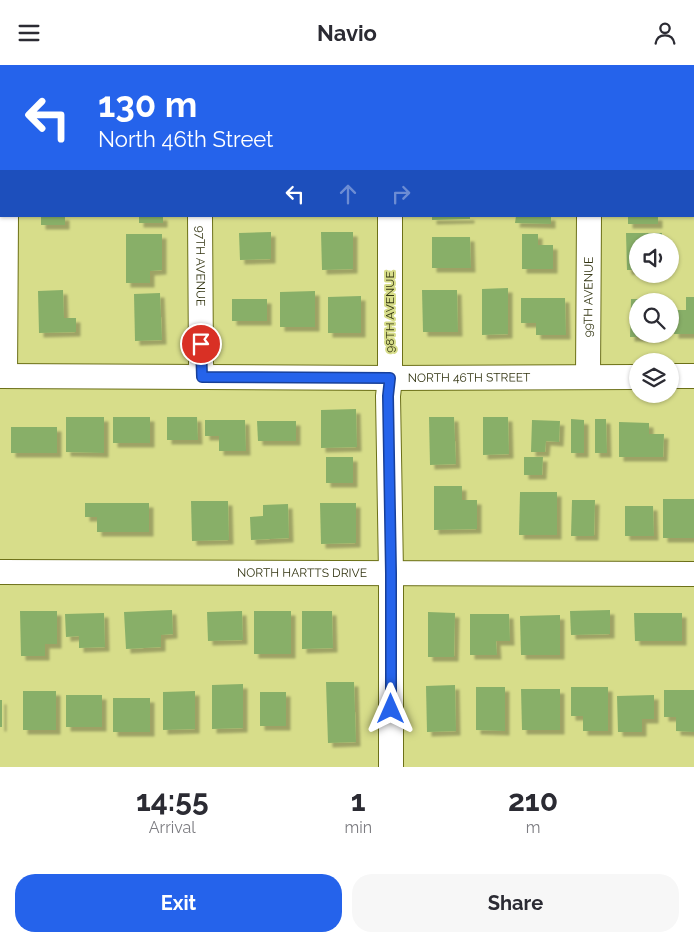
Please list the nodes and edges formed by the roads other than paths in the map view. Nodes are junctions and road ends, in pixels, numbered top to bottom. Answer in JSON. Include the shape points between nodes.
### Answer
{"nodes":[{"id":1,"x":6,"y":217,"type":"edge"},
{"id":2,"x":200,"y":217,"type":"edge"},
{"id":3,"x":390,"y":217,"type":"edge"},
{"id":4,"x":589,"y":217,"type":"edge"},
{"id":5,"x":2,"y":376,"type":"edge"},
{"id":6,"x":679,"y":376,"type":"edge"},
{"id":7,"x":694,"y":376,"type":"edge"},
{"id":8,"x":202,"y":377,"type":"junction"},
{"id":9,"x":588,"y":377,"type":"junction"},
{"id":10,"x":629,"y":377,"type":"edge"},
{"id":11,"x":390,"y":378,"type":"junction"},
{"id":12,"x":0,"y":571,"type":"edge"},
{"id":13,"x":391,"y":573,"type":"junction"},
{"id":14,"x":694,"y":574,"type":"edge"},
{"id":15,"x":391,"y":767,"type":"edge"}],
"edges":[{"from":1,"to":5,"type":"street"},
{"from":2,"to":8,"type":"street","name":"97TH AVENUE"},
{"from":3,"to":11,"type":"street","name":"98TH AVENUE"},
{"from":4,"to":9,"type":"street","name":"99TH AVENUE"},
{"from":5,"to":8,"type":"street","name":"NORTH 46TH STREET"},
{"from":6,"to":7,"type":"street"},
{"from":8,"to":11,"type":"street","name":"NORTH 46TH STREET"},
{"from":9,"to":10,"type":"street","name":"NORTH 46TH STREET"},
{"from":9,"to":11,"type":"street","name":"NORTH 46TH STREET"},
{"from":11,"to":13,"type":"street","name":"98TH AVENUE"},
{"from":12,"to":13,"type":"street","name":"NORTH HARTTS DRIVE"},
{"from":13,"to":14,"type":"street","name":"NORTH HARTTS DRIVE"},
{"from":13,"to":15,"type":"street","name":"98TH AVENUE"}]}
